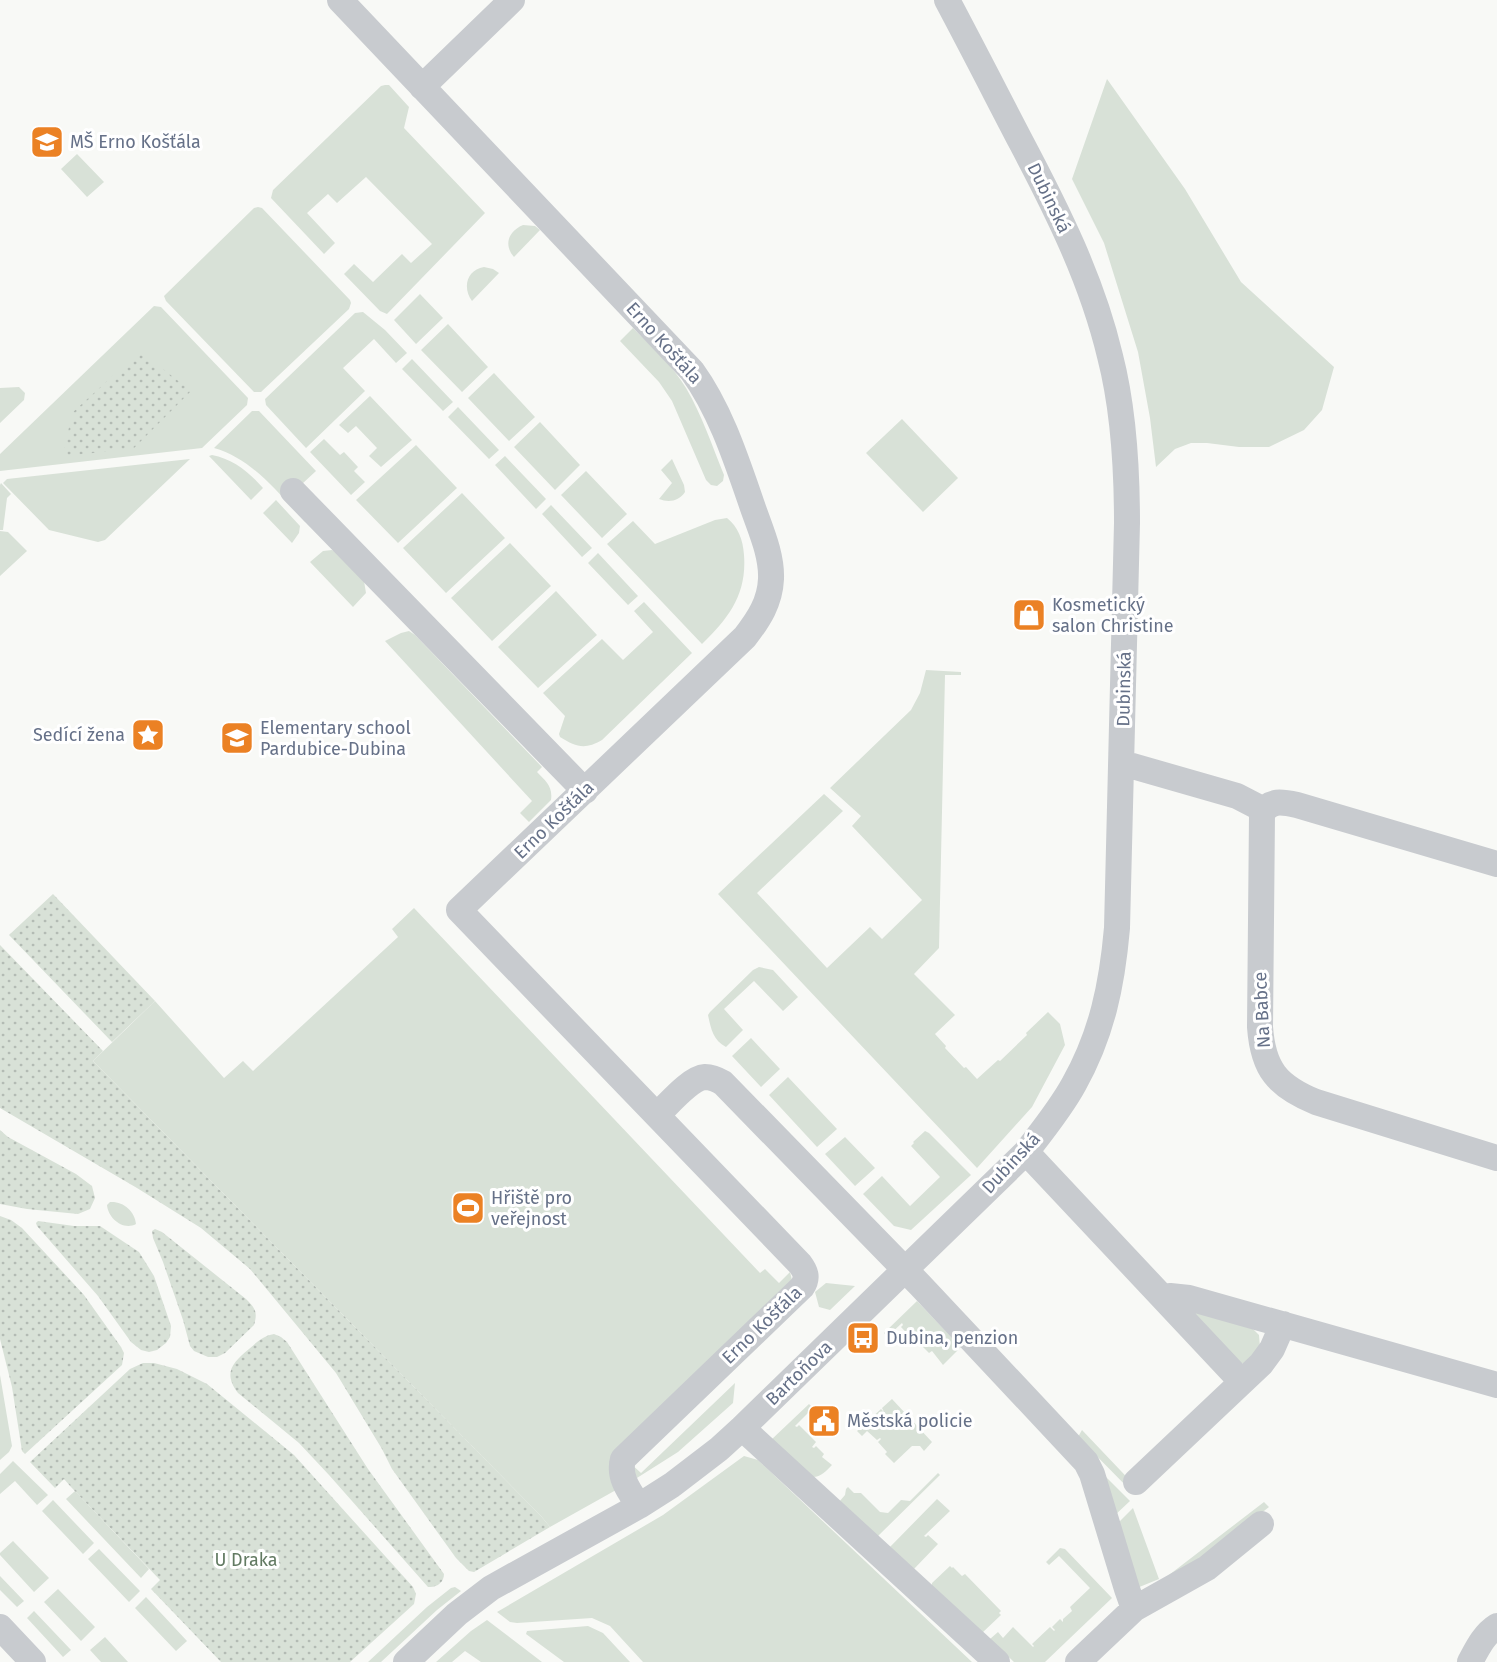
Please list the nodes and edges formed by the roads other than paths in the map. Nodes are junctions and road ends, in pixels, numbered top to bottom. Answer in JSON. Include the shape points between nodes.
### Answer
{"nodes":[{"id":1,"x":340,"y":0,"type":"edge"},
{"id":2,"x":512,"y":0,"type":"edge"},
{"id":3,"x":947,"y":0,"type":"edge"},
{"id":4,"x":422,"y":87,"type":"junction"},
{"id":5,"x":293,"y":491,"type":"dead end"},
{"id":6,"x":1122,"y":763,"type":"junction"},
{"id":7,"x":585,"y":791,"type":"junction"},
{"id":8,"x":1263,"y":810,"type":"junction"},
{"id":9,"x":1497,"y":864,"type":"edge"},
{"id":10,"x":657,"y":1115,"type":"junction"},
{"id":11,"x":1026,"y":1152,"type":"junction"},
{"id":12,"x":1497,"y":1158,"type":"edge"},
{"id":13,"x":905,"y":1270,"type":"junction"},
{"id":14,"x":1164,"y":1299,"type":"junction"},
{"id":15,"x":1283,"y":1324,"type":"junction"},
{"id":16,"x":1242,"y":1382,"type":"junction"},
{"id":17,"x":1497,"y":1384,"type":"edge"},
{"id":18,"x":742,"y":1428,"type":"junction"},
{"id":19,"x":1136,"y":1482,"type":"dead end"},
{"id":20,"x":639,"y":1506,"type":"junction"},
{"id":21,"x":1261,"y":1524,"type":"dead end"},
{"id":22,"x":1134,"y":1610,"type":"junction"},
{"id":23,"x":1497,"y":1626,"type":"edge"},
{"id":24,"x":0,"y":1627,"type":"edge"},
{"id":25,"x":33,"y":1662,"type":"edge"},
{"id":26,"x":406,"y":1662,"type":"edge"},
{"id":27,"x":997,"y":1662,"type":"edge"},
{"id":28,"x":1078,"y":1662,"type":"edge"},
{"id":29,"x":1470,"y":1662,"type":"edge"}],
"edges":[{"from":1,"to":4,"type":"street","name":"Erno Košťála"},
{"from":2,"to":4,"type":"street"},
{"from":3,"to":6,"type":"street","name":"Dubinská","via":[[1064,227],[1092,297],[1117,385],[1127,492]]},
{"from":4,"to":7,"type":"street","name":"Erno Košťála","via":[[692,371],[718,418],[768,556],[770,591],[756,623]]},
{"from":5,"to":7,"type":"street"},
{"from":6,"to":8,"type":"street","via":[[1237,796]]},
{"from":6,"to":11,"type":"street","name":"Dubinská","via":[[1117,928],[1108,999],[1088,1058],[1074,1085]]},
{"from":7,"to":10,"type":"street","name":"Erno Košťála","via":[[459,910]]},
{"from":8,"to":9,"type":"street","via":[[1275,803],[1297,805]]},
{"from":8,"to":12,"type":"street","name":"Na Babce","via":[[1260,1027],[1261,1046],[1272,1071],[1298,1094],[1316,1102]]},
{"from":10,"to":13,"type":"street","via":[[698,1079],[705,1077],[723,1083]]},
{"from":10,"to":20,"type":"street","name":"Erno Košťála","via":[[800,1264],[806,1281],[623,1459],[624,1481]]},
{"from":11,"to":13,"type":"street","name":"Dubinská"},
{"from":11,"to":14,"type":"street"},
{"from":13,"to":18,"type":"street","name":"Bartoňova"},
{"from":13,"to":22,"type":"street","via":[[1090,1467]]},
{"from":14,"to":15,"type":"street","via":[[1178,1296]]},
{"from":14,"to":16,"type":"street"},
{"from":15,"to":16,"type":"street","via":[[1272,1349]]},
{"from":15,"to":17,"type":"street"},
{"from":16,"to":19,"type":"street"},
{"from":18,"to":20,"type":"street","name":"Bartoňova","via":[[695,1468]]},
{"from":18,"to":27,"type":"street"},
{"from":20,"to":26,"type":"street","name":"Bartoňova","via":[[491,1588]]},
{"from":21,"to":22,"type":"street","via":[[1207,1568]]},
{"from":22,"to":28,"type":"street"},
{"from":23,"to":29,"type":"street","via":[[1485,1636]]},
{"from":24,"to":25,"type":"street"}]}
